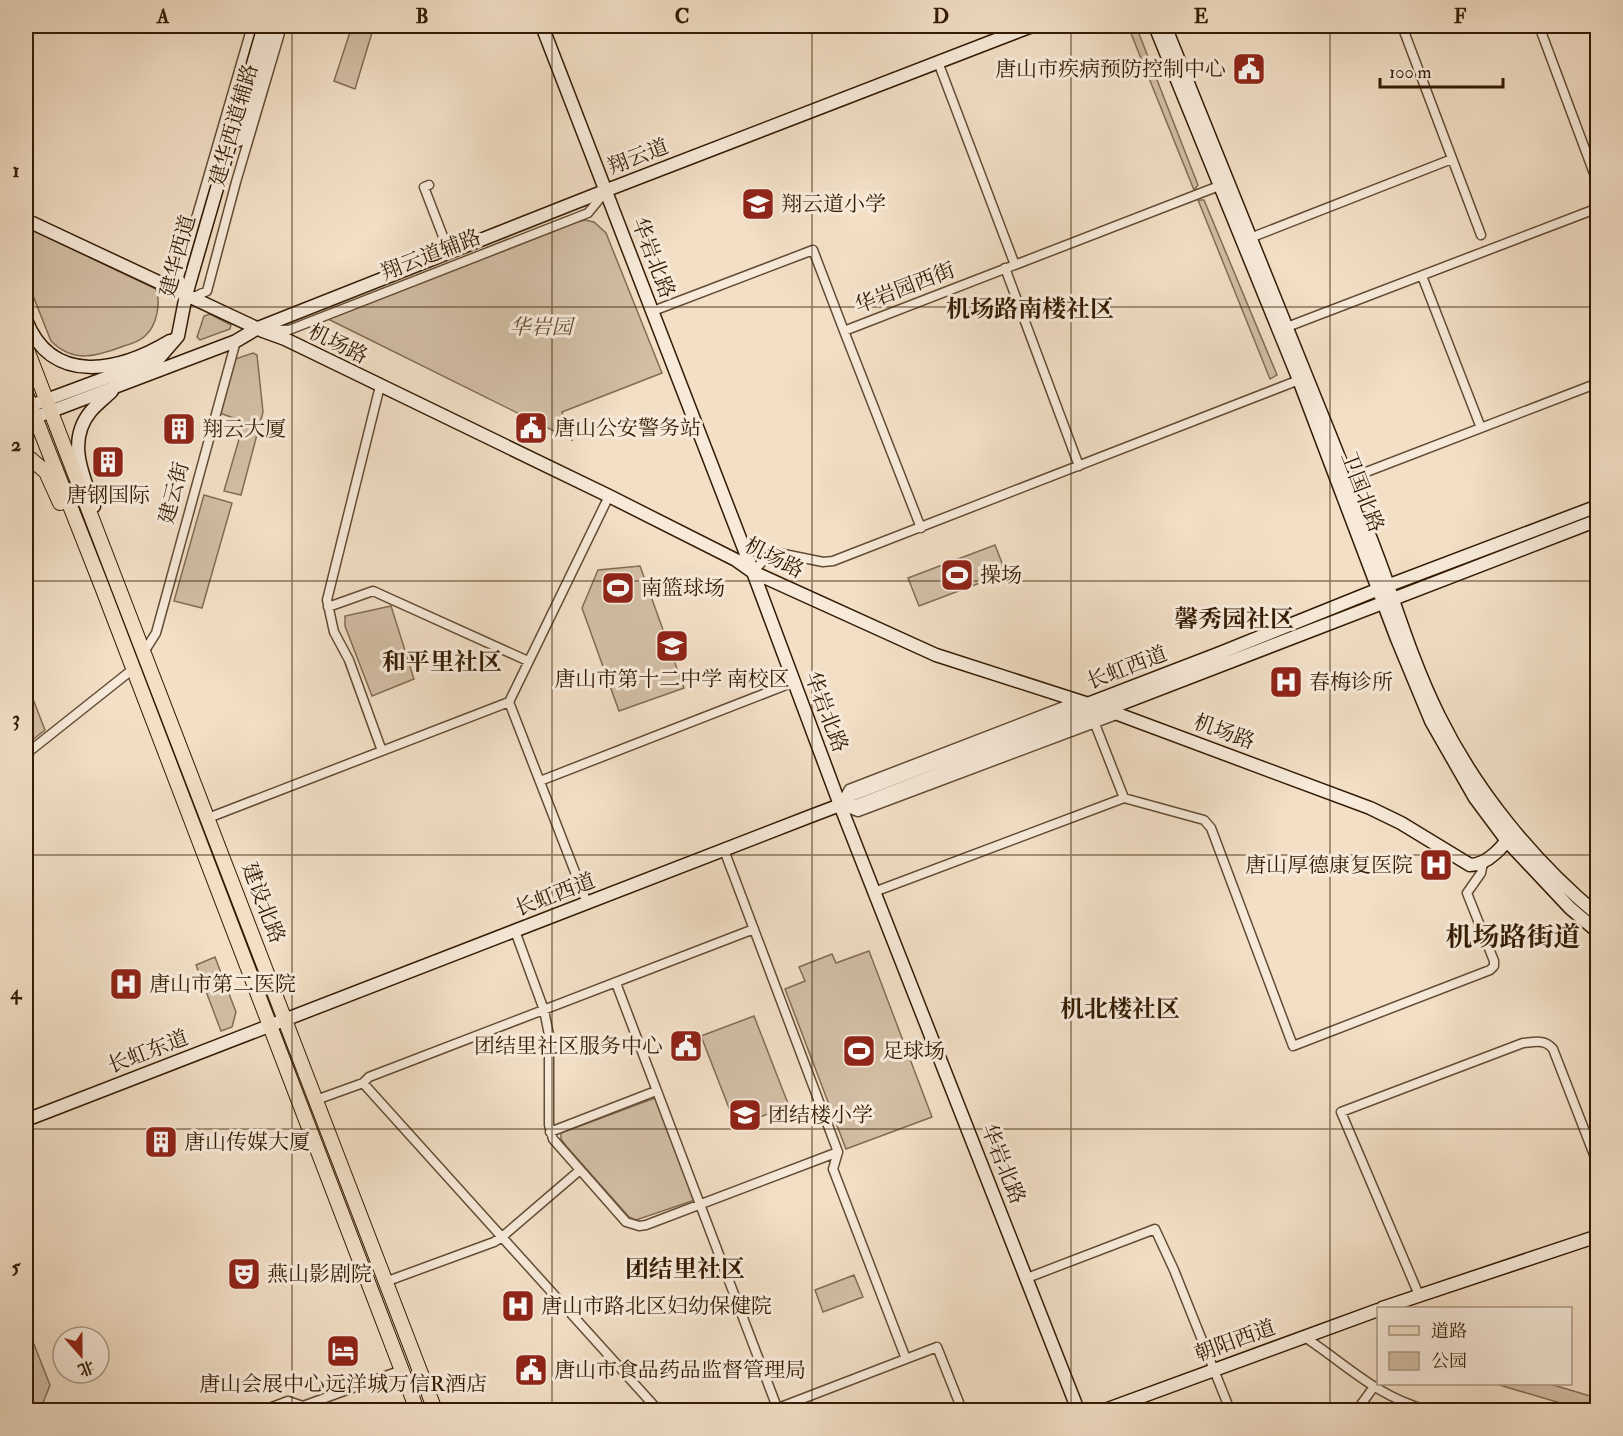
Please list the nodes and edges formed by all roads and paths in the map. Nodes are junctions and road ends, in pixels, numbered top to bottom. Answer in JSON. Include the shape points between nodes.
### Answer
{"nodes":[{"id":1,"x":252,"y":26,"type":"edge"},
{"id":2,"x":264,"y":26,"type":"edge"},
{"id":3,"x":273,"y":26,"type":"edge"},
{"id":4,"x":282,"y":26,"type":"edge"},
{"id":5,"x":542,"y":26,"type":"edge"},
{"id":6,"x":1032,"y":26,"type":"edge"},
{"id":7,"x":1155,"y":26,"type":"edge"},
{"id":8,"x":1165,"y":26,"type":"edge"},
{"id":9,"x":1402,"y":26,"type":"edge"},
{"id":10,"x":1539,"y":26,"type":"edge"},
{"id":11,"x":938,"y":62,"type":"junction"},
{"id":12,"x":1452,"y":159,"type":"junction"},
{"id":13,"x":1598,"y":184,"type":"edge"},
{"id":14,"x":429,"y":185,"type":"dead end"},
{"id":15,"x":1219,"y":186,"type":"junction"},
{"id":16,"x":607,"y":190,"type":"junction"},
{"id":17,"x":1598,"y":208,"type":"edge"},
{"id":18,"x":26,"y":220,"type":"edge"},
{"id":19,"x":1481,"y":235,"type":"dead end"},
{"id":20,"x":1250,"y":238,"type":"junction"},
{"id":21,"x":449,"y":252,"type":"junction"},
{"id":22,"x":1015,"y":265,"type":"junction"},
{"id":23,"x":1005,"y":268,"type":"junction"},
{"id":24,"x":1422,"y":276,"type":"junction"},
{"id":25,"x":190,"y":296,"type":"junction"},
{"id":26,"x":214,"y":306,"type":"junction"},
{"id":27,"x":184,"y":310,"type":"junction"},
{"id":28,"x":653,"y":311,"type":"junction"},
{"id":29,"x":26,"y":320,"type":"edge"},
{"id":30,"x":240,"y":320,"type":"junction"},
{"id":31,"x":1287,"y":327,"type":"junction"},
{"id":32,"x":258,"y":328,"type":"junction"},
{"id":33,"x":844,"y":331,"type":"junction"},
{"id":34,"x":178,"y":336,"type":"junction"},
{"id":35,"x":236,"y":341,"type":"junction"},
{"id":36,"x":26,"y":347,"type":"edge"},
{"id":37,"x":1299,"y":380,"type":"junction"},
{"id":38,"x":1598,"y":383,"type":"edge"},
{"id":39,"x":117,"y":386,"type":"junction"},
{"id":40,"x":381,"y":386,"type":"junction"},
{"id":41,"x":49,"y":406,"type":"junction"},
{"id":42,"x":28,"y":409,"type":"edge"},
{"id":43,"x":1481,"y":428,"type":"junction"},
{"id":44,"x":26,"y":455,"type":"edge"},
{"id":45,"x":1079,"y":466,"type":"junction"},
{"id":46,"x":1348,"y":479,"type":"junction"},
{"id":47,"x":609,"y":496,"type":"junction"},
{"id":48,"x":1598,"y":506,"type":"edge"},
{"id":49,"x":1598,"y":520,"type":"edge"},
{"id":50,"x":921,"y":528,"type":"junction"},
{"id":51,"x":113,"y":572,"type":"junction"},
{"id":52,"x":753,"y":572,"type":"junction"},
{"id":53,"x":102,"y":586,"type":"junction"},
{"id":54,"x":1384,"y":587,"type":"junction"},
{"id":55,"x":1389,"y":601,"type":"junction"},
{"id":56,"x":328,"y":608,"type":"junction"},
{"id":57,"x":144,"y":652,"type":"junction"},
{"id":58,"x":528,"y":661,"type":"junction"},
{"id":59,"x":133,"y":669,"type":"junction"},
{"id":60,"x":794,"y":682,"type":"junction"},
{"id":61,"x":509,"y":702,"type":"junction"},
{"id":62,"x":1082,"y":703,"type":"junction"},
{"id":63,"x":1113,"y":712,"type":"junction"},
{"id":64,"x":1095,"y":724,"type":"junction"},
{"id":65,"x":382,"y":751,"type":"junction"},
{"id":66,"x":26,"y":754,"type":"edge"},
{"id":67,"x":540,"y":781,"type":"junction"},
{"id":68,"x":1124,"y":798,"type":"junction"},
{"id":69,"x":840,"y":805,"type":"junction"},
{"id":70,"x":208,"y":818,"type":"junction"},
{"id":71,"x":1510,"y":836,"type":"junction"},
{"id":72,"x":724,"y":850,"type":"junction"},
{"id":73,"x":1483,"y":863,"type":"junction"},
{"id":74,"x":874,"y":892,"type":"junction"},
{"id":75,"x":587,"y":903,"type":"junction"},
{"id":76,"x":1598,"y":915,"type":"edge"},
{"id":77,"x":754,"y":929,"type":"junction"},
{"id":78,"x":514,"y":931,"type":"junction"},
{"id":79,"x":1598,"y":932,"type":"edge"},
{"id":80,"x":615,"y":983,"type":"junction"},
{"id":81,"x":544,"y":1010,"type":"junction"},
{"id":82,"x":285,"y":1021,"type":"junction"},
{"id":83,"x":269,"y":1027,"type":"junction"},
{"id":84,"x":363,"y":1083,"type":"junction"},
{"id":85,"x":656,"y":1091,"type":"junction"},
{"id":86,"x":316,"y":1100,"type":"junction"},
{"id":87,"x":26,"y":1120,"type":"edge"},
{"id":88,"x":550,"y":1132,"type":"junction"},
{"id":89,"x":838,"y":1152,"type":"junction"},
{"id":90,"x":1598,"y":1165,"type":"edge"},
{"id":91,"x":580,"y":1170,"type":"junction"},
{"id":92,"x":699,"y":1205,"type":"junction"},
{"id":93,"x":1598,"y":1236,"type":"edge"},
{"id":94,"x":502,"y":1237,"type":"junction"},
{"id":95,"x":1598,"y":1242,"type":"edge"},
{"id":96,"x":1027,"y":1278,"type":"junction"},
{"id":97,"x":386,"y":1282,"type":"junction"},
{"id":98,"x":1419,"y":1295,"type":"junction"},
{"id":99,"x":1386,"y":1307,"type":"edge"},
{"id":100,"x":1401,"y":1307,"type":"edge"},
{"id":101,"x":1377,"y":1310,"type":"edge"},
{"id":102,"x":1377,"y":1315,"type":"edge"},
{"id":103,"x":1309,"y":1340,"type":"junction"},
{"id":104,"x":906,"y":1359,"type":"junction"},
{"id":105,"x":402,"y":1370,"type":"junction"},
{"id":106,"x":1215,"y":1372,"type":"junction"},
{"id":107,"x":1373,"y":1388,"type":"junction"},
{"id":108,"x":1149,"y":1397,"type":"junction"},
{"id":109,"x":264,"y":1410,"type":"edge"},
{"id":110,"x":417,"y":1410,"type":"edge"},
{"id":111,"x":435,"y":1410,"type":"edge"},
{"id":112,"x":658,"y":1410,"type":"edge"},
{"id":113,"x":776,"y":1410,"type":"edge"},
{"id":114,"x":962,"y":1410,"type":"edge"},
{"id":115,"x":1078,"y":1410,"type":"edge"},
{"id":116,"x":1105,"y":1410,"type":"edge"},
{"id":117,"x":1119,"y":1410,"type":"edge"},
{"id":118,"x":1230,"y":1410,"type":"edge"},
{"id":119,"x":1357,"y":1410,"type":"edge"},
{"id":120,"x":1427,"y":1410,"type":"edge"}],
"edges":[{"from":1,"to":25,"type":"street","name":"建华西道辅路","via":[[179,277]]},
{"from":2,"to":25,"type":"street","name":"建华西道"},
{"from":3,"to":25,"type":"street","name":"建华西道"},
{"from":4,"to":25,"type":"street","name":"建华西道辅路","via":[[207,291]]},
{"from":5,"to":16,"type":"street","name":"华岩北路"},
{"from":6,"to":11,"type":"street","name":"翔云道"},
{"from":7,"to":15,"type":"street","name":"卫国北路"},
{"from":8,"to":20,"type":"street","name":"卫国北路"},
{"from":9,"to":12,"type":"street"},
{"from":10,"to":13,"type":"street"},
{"from":11,"to":16,"type":"street","name":"翔云道"},
{"from":11,"to":22,"type":"street"},
{"from":12,"to":19,"type":"street"},
{"from":12,"to":20,"type":"street"},
{"from":14,"to":21,"type":"street","via":[[423,187]]},
{"from":15,"to":22,"type":"street","name":"华岩园西街"},
{"from":15,"to":37,"type":"street","name":"卫国北路"},
{"from":16,"to":21,"type":"street","name":"翔云道"},
{"from":16,"to":28,"type":"street","name":"华岩北路"},
{"from":16,"to":32,"type":"street","name":"翔云道辅路","via":[[588,213],[289,330]]},
{"from":17,"to":24,"type":"street"},
{"from":18,"to":25,"type":"street","name":"机场路"},
{"from":20,"to":31,"type":"street","name":"卫国北路"},
{"from":21,"to":32,"type":"street","name":"翔云道"},
{"from":22,"to":23,"type":"street","name":"华岩园西街"},
{"from":23,"to":33,"type":"street","name":"华岩园西街"},
{"from":23,"to":45,"type":"street"},
{"from":24,"to":31,"type":"street"},
{"from":24,"to":43,"type":"street"},
{"from":25,"to":26,"type":"street","name":"机场路"},
{"from":25,"to":27,"type":"street","name":"建华西道"},
{"from":26,"to":27,"type":"street","via":[[199,304]]},
{"from":26,"to":30,"type":"street","name":"机场路"},
{"from":27,"to":34,"type":"street","name":"建华西道"},
{"from":28,"to":33,"type":"street","name":"华岩园西街","via":[[813,250]]},
{"from":28,"to":52,"type":"street","name":"华岩北路"},
{"from":29,"to":34,"type":"street","via":[[48,354],[79,368],[116,365],[154,351]]},
{"from":30,"to":32,"type":"street","name":"机场路"},
{"from":30,"to":35,"type":"street"},
{"from":31,"to":46,"type":"street","name":"卫国北路"},
{"from":32,"to":35,"type":"street","name":"建华西道"},
{"from":32,"to":40,"type":"street","name":"机场路"},
{"from":33,"to":50,"type":"street"},
{"from":34,"to":41,"type":"street","name":"建华西道","via":[[159,358]]},
{"from":35,"to":39,"type":"street","name":"建华西道"},
{"from":35,"to":57,"type":"street","name":"建云街","via":[[156,633]]},
{"from":36,"to":41,"type":"main road","name":"建设北路"},
{"from":37,"to":45,"type":"street"},
{"from":37,"to":54,"type":"street","name":"卫国北路"},
{"from":38,"to":43,"type":"street"},
{"from":39,"to":41,"type":"street","name":"建华西道"},
{"from":39,"to":51,"type":"street","via":[[91,411],[77,445],[78,462]]},
{"from":40,"to":47,"type":"street","name":"机场路"},
{"from":40,"to":56,"type":"street","via":[[332,577]]},
{"from":41,"to":42,"type":"street","name":"建华西道"},
{"from":41,"to":51,"type":"main road","name":"建设北路"},
{"from":42,"to":53,"type":"main road","name":"建设北路"},
{"from":43,"to":46,"type":"street"},
{"from":44,"to":53,"type":"main road","via":[[46,472],[76,541]]},
{"from":45,"to":50,"type":"street"},
{"from":46,"to":54,"type":"street","name":"卫国北路"},
{"from":47,"to":52,"type":"street","name":"机场路"},
{"from":47,"to":58,"type":"street"},
{"from":48,"to":54,"type":"street","name":"长虹西道"},
{"from":49,"to":55,"type":"street","name":"长虹西道"},
{"from":50,"to":52,"type":"street","via":[[833,561],[774,552]]},
{"from":51,"to":57,"type":"main road","name":"建设北路"},
{"from":52,"to":60,"type":"street","name":"华岩北路"},
{"from":52,"to":62,"type":"street","name":"机场路","via":[[936,655]]},
{"from":53,"to":59,"type":"main road","name":"建设北路"},
{"from":54,"to":55,"type":"street","name":"卫国北路"},
{"from":54,"to":62,"type":"street","name":"长虹西道"},
{"from":55,"to":63,"type":"street","name":"长虹西道"},
{"from":55,"to":71,"type":"street","name":"卫国北路","via":[[1440,718]]},
{"from":56,"to":58,"type":"street","via":[[373,591]]},
{"from":56,"to":65,"type":"street"},
{"from":57,"to":70,"type":"main road","name":"建设北路"},
{"from":58,"to":61,"type":"street"},
{"from":59,"to":66,"type":"street"},
{"from":59,"to":83,"type":"main road","name":"建设北路"},
{"from":60,"to":67,"type":"street"},
{"from":60,"to":69,"type":"street","name":"华岩北路"},
{"from":61,"to":65,"type":"street"},
{"from":61,"to":67,"type":"street"},
{"from":62,"to":63,"type":"street","name":"机场路"},
{"from":62,"to":69,"type":"street","name":"长虹西道","via":[[851,795]]},
{"from":63,"to":64,"type":"street"},
{"from":63,"to":69,"type":"street","name":"长虹西道","via":[[856,807]]},
{"from":63,"to":73,"type":"street","name":"机场路","via":[[1370,808],[1470,865]]},
{"from":64,"to":68,"type":"street"},
{"from":64,"to":69,"type":"street","via":[[858,812]]},
{"from":65,"to":70,"type":"street"},
{"from":67,"to":75,"type":"street"},
{"from":68,"to":73,"type":"street","via":[[1204,820],[1211,828],[1293,1046],[1494,966],[1467,893]]},
{"from":68,"to":74,"type":"street"},
{"from":69,"to":72,"type":"street","name":"长虹西道"},
{"from":69,"to":74,"type":"street","name":"华岩北路"},
{"from":70,"to":82,"type":"main road","name":"建设北路"},
{"from":71,"to":73,"type":"street"},
{"from":71,"to":76,"type":"street","name":"卫国北路"},
{"from":71,"to":79,"type":"street","name":"卫国北路","via":[[1570,908]]},
{"from":72,"to":75,"type":"street","name":"长虹西道"},
{"from":72,"to":77,"type":"street"},
{"from":74,"to":96,"type":"street","name":"华岩北路"},
{"from":75,"to":78,"type":"street","name":"长虹西道"},
{"from":77,"to":80,"type":"street"},
{"from":77,"to":89,"type":"street"},
{"from":78,"to":81,"type":"street"},
{"from":78,"to":82,"type":"street","name":"长虹西道"},
{"from":80,"to":81,"type":"street"},
{"from":80,"to":85,"type":"street"},
{"from":81,"to":84,"type":"street","via":[[369,1077]]},
{"from":81,"to":88,"type":"street","via":[[549,1035]]},
{"from":82,"to":83,"type":"street","name":"长虹东道"},
{"from":82,"to":86,"type":"main road","name":"建设北路"},
{"from":83,"to":87,"type":"street","name":"长虹东道"},
{"from":83,"to":105,"type":"main road","name":"建设北路"},
{"from":84,"to":86,"type":"street"},
{"from":84,"to":94,"type":"street"},
{"from":85,"to":88,"type":"street"},
{"from":85,"to":92,"type":"street"},
{"from":86,"to":97,"type":"main road","name":"建设北路"},
{"from":88,"to":91,"type":"street"},
{"from":89,"to":92,"type":"street"},
{"from":89,"to":104,"type":"street","via":[[833,1169]]},
{"from":90,"to":98,"type":"street","via":[[1548,1043],[1523,1043],[1341,1112]]},
{"from":91,"to":92,"type":"street","via":[[633,1225],[646,1225]]},
{"from":91,"to":94,"type":"street"},
{"from":92,"to":113,"type":"street"},
{"from":93,"to":98,"type":"street","name":"朝阳西道"},
{"from":94,"to":97,"type":"street"},
{"from":94,"to":112,"type":"street"},
{"from":95,"to":100,"type":"street"},
{"from":96,"to":106,"type":"street","via":[[1155,1229]]},
{"from":96,"to":115,"type":"street","name":"华岩北路"},
{"from":97,"to":111,"type":"main road","name":"建设北路"},
{"from":98,"to":99,"type":"street","name":"朝阳西道"},
{"from":101,"to":106,"type":"street","name":"朝阳西道"},
{"from":102,"to":103,"type":"street","name":"朝阳西道"},
{"from":103,"to":106,"type":"street","name":"朝阳西道"},
{"from":103,"to":107,"type":"street"},
{"from":104,"to":113,"type":"street"},
{"from":104,"to":114,"type":"street","via":[[937,1347]]},
{"from":105,"to":109,"type":"street","via":[[303,1406],[288,1401]]},
{"from":105,"to":110,"type":"main road","name":"建设北路"},
{"from":106,"to":108,"type":"street","name":"朝阳西道"},
{"from":106,"to":118,"type":"street"},
{"from":107,"to":119,"type":"street"},
{"from":107,"to":120,"type":"street","via":[[1401,1403]]},
{"from":108,"to":116,"type":"street","name":"朝阳西道"},
{"from":108,"to":117,"type":"street","name":"朝阳西道"}]}
